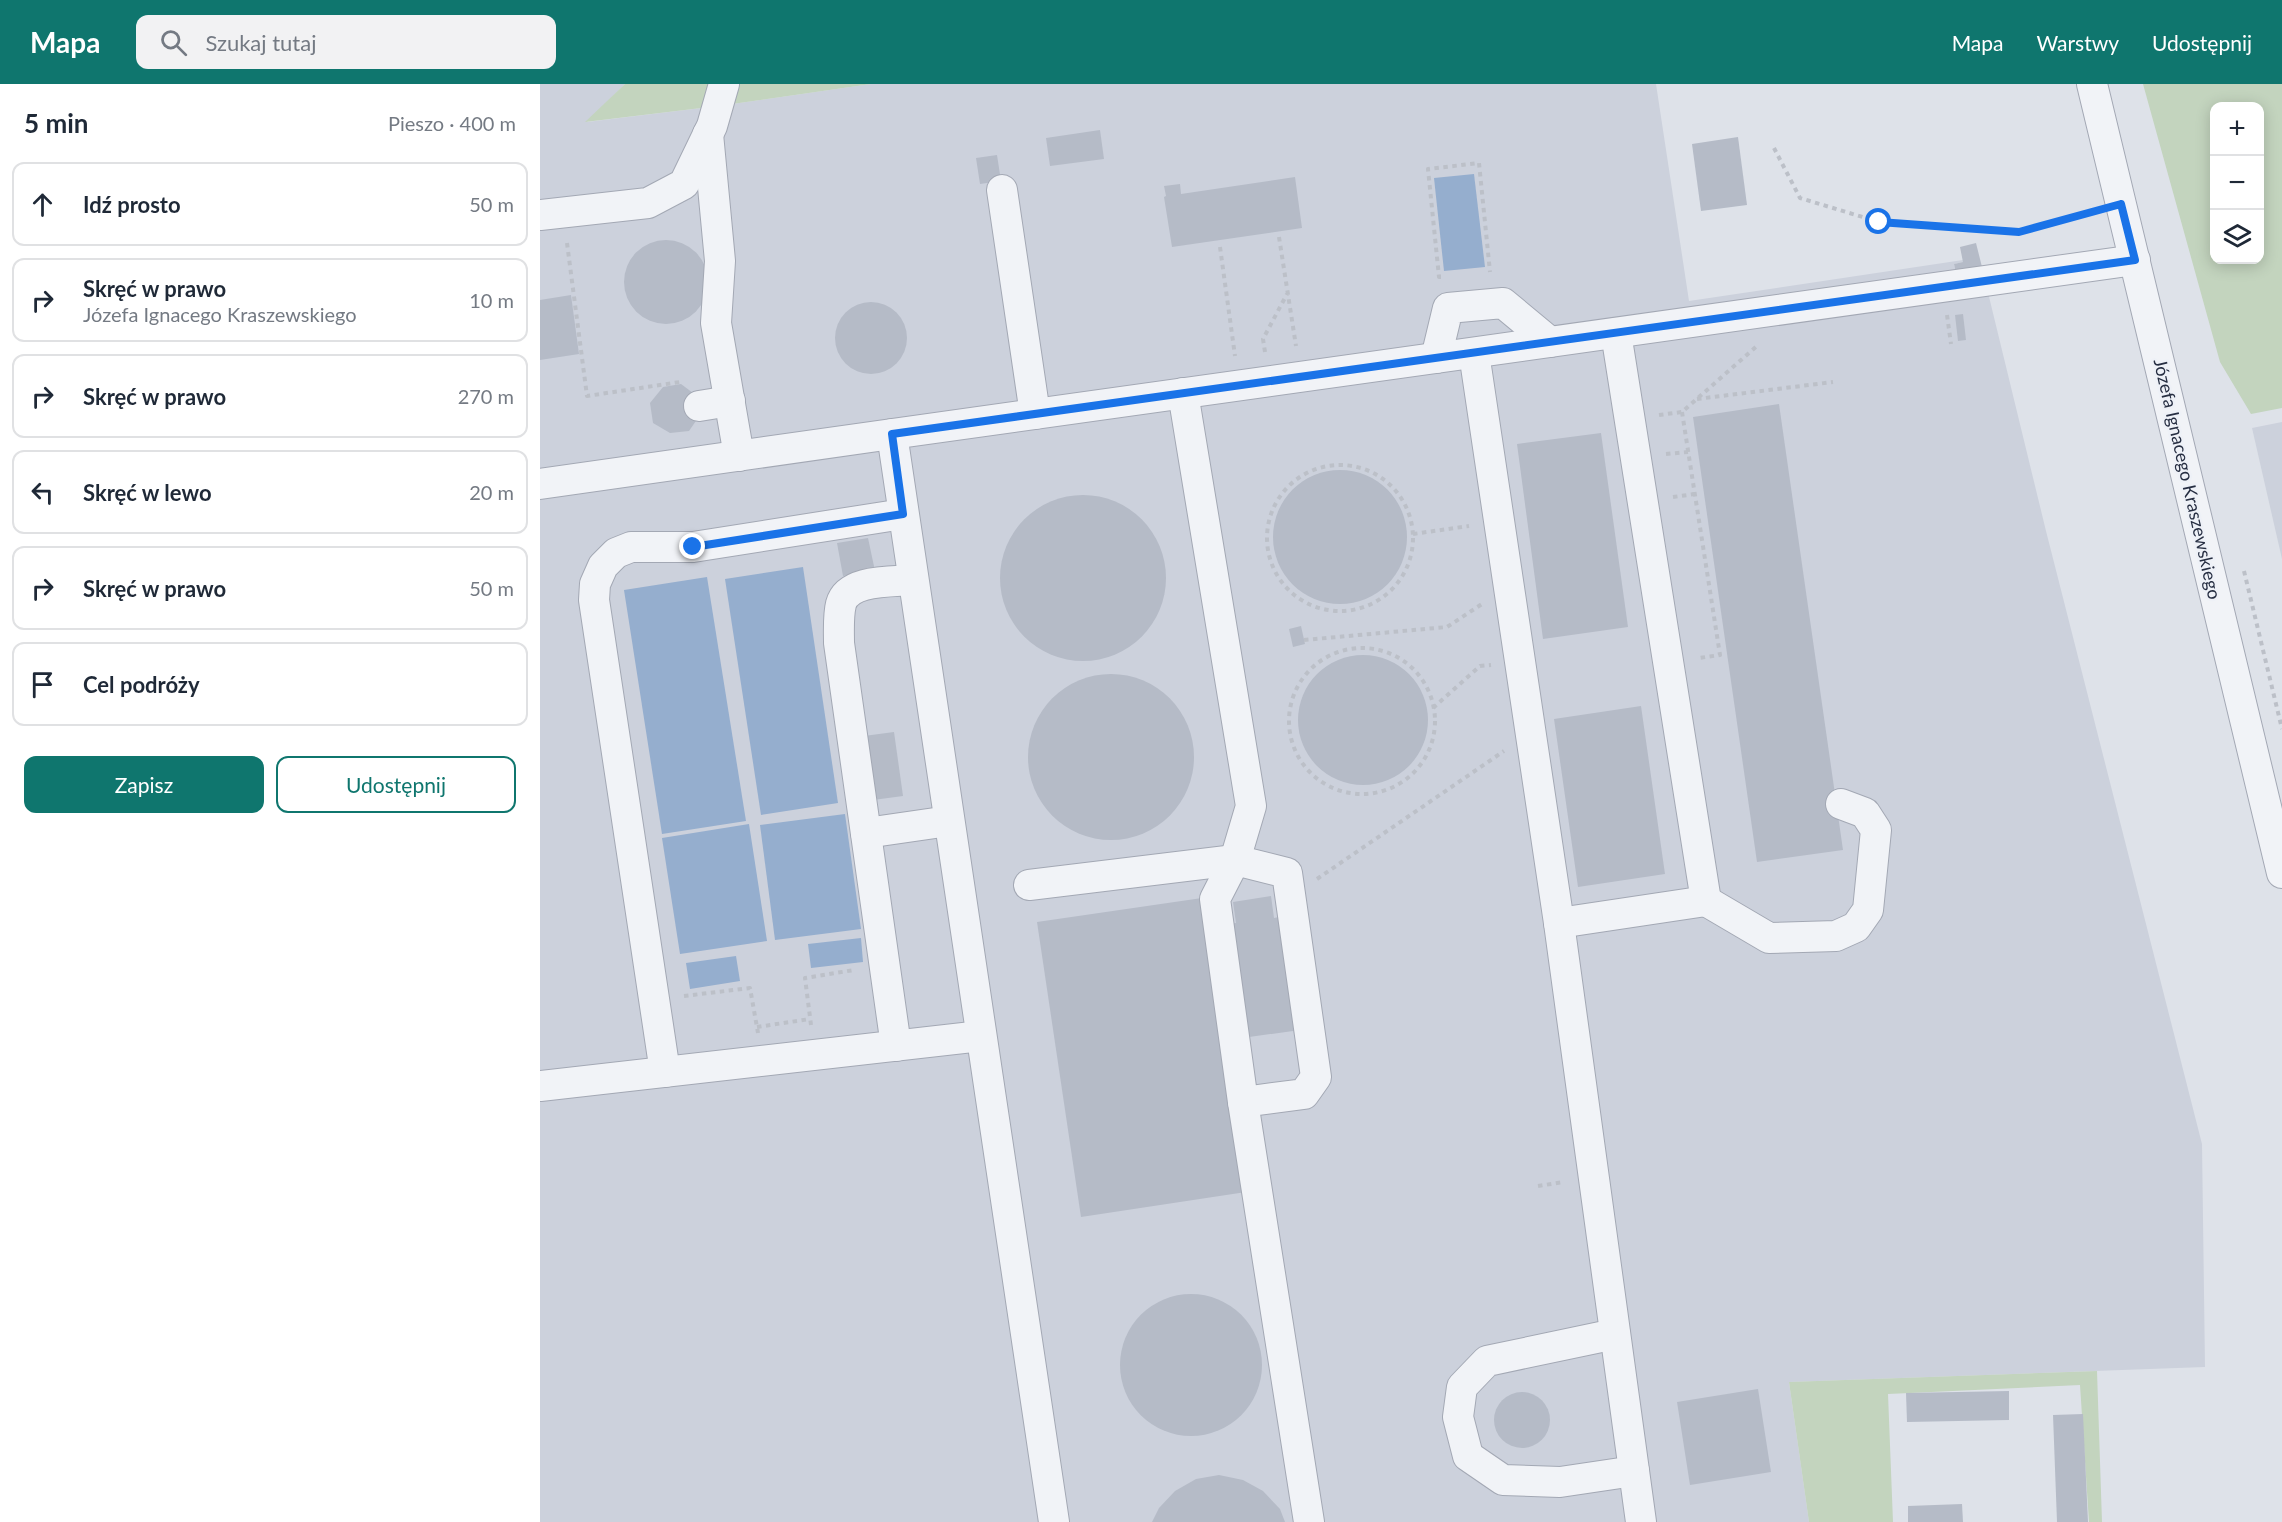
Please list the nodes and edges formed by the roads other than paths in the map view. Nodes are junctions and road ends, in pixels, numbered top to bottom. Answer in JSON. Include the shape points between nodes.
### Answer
{"nodes":[{"id":1,"x":724,"y":84,"type":"edge"},
{"id":2,"x":2092,"y":84,"type":"edge"},
{"id":3,"x":708,"y":134,"type":"junction"},
{"id":4,"x":1002,"y":190,"type":"dead end"},
{"id":5,"x":552,"y":214,"type":"edge"},
{"id":6,"x":2135,"y":260,"type":"junction"},
{"id":7,"x":1616,"y":333,"type":"junction"},
{"id":8,"x":1550,"y":342,"type":"junction"},
{"id":9,"x":1474,"y":352,"type":"junction"},
{"id":10,"x":1436,"y":358,"type":"junction"},
{"id":11,"x":727,"y":388,"type":"junction"},
{"id":12,"x":1183,"y":393,"type":"junction"},
{"id":13,"x":699,"y":406,"type":"dead end"},
{"id":14,"x":1035,"y":414,"type":"junction"},
{"id":15,"x":892,"y":434,"type":"junction"},
{"id":16,"x":739,"y":456,"type":"junction"},
{"id":17,"x":541,"y":479,"type":"edge"},
{"id":18,"x":903,"y":514,"type":"junction"},
{"id":19,"x":913,"y":580,"type":"junction"},
{"id":20,"x":1841,"y":804,"type":"dead end"},
{"id":21,"x":949,"y":821,"type":"junction"},
{"id":22,"x":866,"y":833,"type":"junction"},
{"id":23,"x":1235,"y":860,"type":"junction"},
{"id":24,"x":2282,"y":873,"type":"edge"},
{"id":25,"x":1029,"y":885,"type":"dead end"},
{"id":26,"x":1706,"y":901,"type":"junction"},
{"id":27,"x":1559,"y":923,"type":"junction"},
{"id":28,"x":981,"y":1036,"type":"junction"},
{"id":29,"x":896,"y":1046,"type":"junction"},
{"id":30,"x":665,"y":1072,"type":"junction"},
{"id":31,"x":540,"y":1086,"type":"edge"},
{"id":32,"x":1243,"y":1102,"type":"junction"},
{"id":33,"x":1615,"y":1334,"type":"junction"},
{"id":34,"x":1634,"y":1471,"type":"junction"},
{"id":35,"x":1054,"y":1522,"type":"edge"},
{"id":36,"x":1309,"y":1522,"type":"edge"},
{"id":37,"x":1641,"y":1522,"type":"edge"}],
"edges":[{"from":1,"to":3,"type":"street"},
{"from":2,"to":6,"type":"street","name":"Józefa Ignacego Kraszewskiego"},
{"from":3,"to":5,"type":"street","via":[[684,184],[648,203]]},
{"from":3,"to":11,"type":"street","via":[[720,261],[716,323]]},
{"from":4,"to":14,"type":"street"},
{"from":6,"to":7,"type":"street"},
{"from":6,"to":24,"type":"street","name":"Józefa Ignacego Kraszewskiego"},
{"from":7,"to":8,"type":"street"},
{"from":7,"to":26,"type":"street"},
{"from":8,"to":9,"type":"street"},
{"from":8,"to":10,"type":"street","via":[[1503,303],[1448,308]]},
{"from":9,"to":10,"type":"street"},
{"from":9,"to":27,"type":"street"},
{"from":10,"to":12,"type":"street"},
{"from":11,"to":13,"type":"street"},
{"from":11,"to":16,"type":"street"},
{"from":12,"to":14,"type":"street"},
{"from":12,"to":23,"type":"street","via":[[1251,806]]},
{"from":14,"to":15,"type":"street"},
{"from":15,"to":16,"type":"street"},
{"from":15,"to":18,"type":"street"},
{"from":16,"to":17,"type":"street"},
{"from":18,"to":19,"type":"street"},
{"from":18,"to":30,"type":"street","via":[[693,547],[631,547],[616,553],[603,566],[595,584],[594,600]]},
{"from":19,"to":21,"type":"street"},
{"from":19,"to":22,"type":"street","via":[[858,586],[846,592],[840,605],[838,643]]},
{"from":20,"to":26,"type":"street","via":[[1865,813],[1876,830],[1868,910],[1856,927],[1836,936],[1769,938]]},
{"from":21,"to":22,"type":"street"},
{"from":21,"to":28,"type":"street"},
{"from":22,"to":29,"type":"street"},
{"from":23,"to":25,"type":"street"},
{"from":23,"to":32,"type":"street","via":[[1215,899]]},
{"from":23,"to":32,"type":"street","via":[[1287,873],[1316,1077],[1304,1094]]},
{"from":26,"to":27,"type":"street"},
{"from":27,"to":33,"type":"street"},
{"from":28,"to":29,"type":"street"},
{"from":28,"to":35,"type":"street"},
{"from":29,"to":30,"type":"street"},
{"from":30,"to":31,"type":"street"},
{"from":32,"to":36,"type":"street"},
{"from":33,"to":34,"type":"street"},
{"from":33,"to":34,"type":"street","via":[[1487,1362],[1462,1387],[1458,1417],[1468,1456],[1503,1480],[1560,1482]]},
{"from":34,"to":37,"type":"street"}]}
